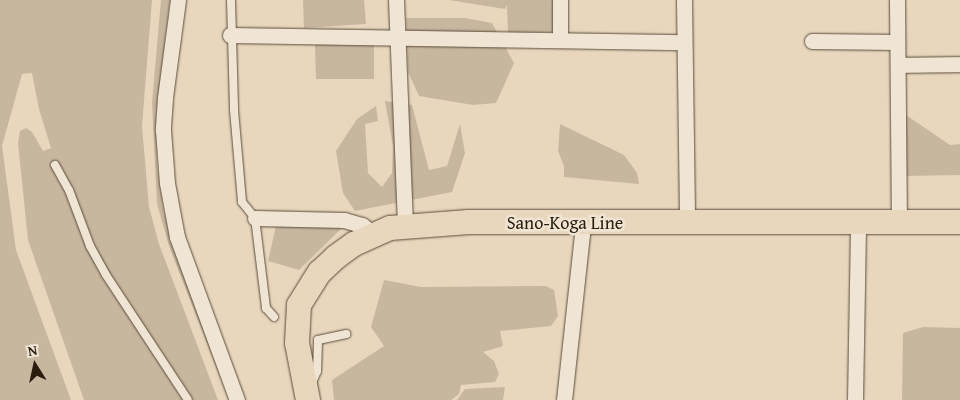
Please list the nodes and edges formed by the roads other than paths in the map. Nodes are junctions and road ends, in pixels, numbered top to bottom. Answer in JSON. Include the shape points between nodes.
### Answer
{"nodes":[{"id":1,"x":178,"y":0,"type":"edge"},
{"id":2,"x":231,"y":0,"type":"edge"},
{"id":3,"x":396,"y":0,"type":"edge"},
{"id":4,"x":560,"y":0,"type":"edge"},
{"id":5,"x":684,"y":0,"type":"edge"},
{"id":6,"x":897,"y":0,"type":"edge"},
{"id":7,"x":230,"y":35,"type":"junction"},
{"id":8,"x":397,"y":37,"type":"junction"},
{"id":9,"x":560,"y":40,"type":"junction"},
{"id":10,"x":812,"y":41,"type":"dead end"},
{"id":11,"x":684,"y":42,"type":"junction"},
{"id":12,"x":897,"y":42,"type":"junction"},
{"id":13,"x":960,"y":64,"type":"edge"},
{"id":14,"x":898,"y":65,"type":"junction"},
{"id":15,"x":55,"y":165,"type":"dead end"},
{"id":16,"x":255,"y":218,"type":"junction"},
{"id":17,"x":899,"y":222,"type":"junction"},
{"id":18,"x":960,"y":222,"type":"edge"},
{"id":19,"x":858,"y":223,"type":"junction"},
{"id":20,"x":583,"y":224,"type":"junction"},
{"id":21,"x":687,"y":224,"type":"junction"},
{"id":22,"x":405,"y":225,"type":"junction"},
{"id":23,"x":374,"y":234,"type":"junction"},
{"id":24,"x":274,"y":317,"type":"dead end"},
{"id":25,"x":346,"y":334,"type":"dead end"},
{"id":26,"x":307,"y":395,"type":"edge"},
{"id":27,"x":188,"y":400,"type":"edge"},
{"id":28,"x":237,"y":400,"type":"edge"},
{"id":29,"x":564,"y":400,"type":"edge"},
{"id":30,"x":855,"y":400,"type":"edge"}],
"edges":[{"from":1,"to":28,"type":"street","via":[[164,114],[167,184],[177,237]]},
{"from":2,"to":7,"type":"lane"},
{"from":3,"to":8,"type":"street"},
{"from":4,"to":9,"type":"street"},
{"from":5,"to":11,"type":"street"},
{"from":6,"to":12,"type":"street"},
{"from":7,"to":8,"type":"street"},
{"from":7,"to":16,"type":"lane","via":[[242,202]]},
{"from":8,"to":9,"type":"street","via":[[406,40]]},
{"from":8,"to":22,"type":"street"},
{"from":9,"to":11,"type":"street"},
{"from":10,"to":12,"type":"street"},
{"from":11,"to":21,"type":"street"},
{"from":12,"to":14,"type":"street"},
{"from":13,"to":14,"type":"street"},
{"from":14,"to":17,"type":"street"},
{"from":15,"to":27,"type":"lane","via":[[106,275]]},
{"from":16,"to":23,"type":"street","via":[[344,220],[362,225]]},
{"from":16,"to":24,"type":"lane","via":[[266,308]]},
{"from":17,"to":18,"type":"main road","name":"Sano-Koga Line"},
{"from":17,"to":19,"type":"main road","name":"Sano-Koga Line"},
{"from":19,"to":21,"type":"main road","name":"Sano-Koga Line"},
{"from":19,"to":30,"type":"street"},
{"from":20,"to":21,"type":"main road","name":"Sano-Koga Line"},
{"from":20,"to":22,"type":"main road","name":"Sano-Koga Line"},
{"from":20,"to":29,"type":"street"},
{"from":22,"to":23,"type":"main road","name":"Sano-Koga Line"},
{"from":23,"to":26,"type":"main road","name":"Sano-Koga Line","via":[[336,257],[320,272],[300,305],[297,343]]},
{"from":25,"to":26,"type":"lane","via":[[318,340],[317,371]]}]}
